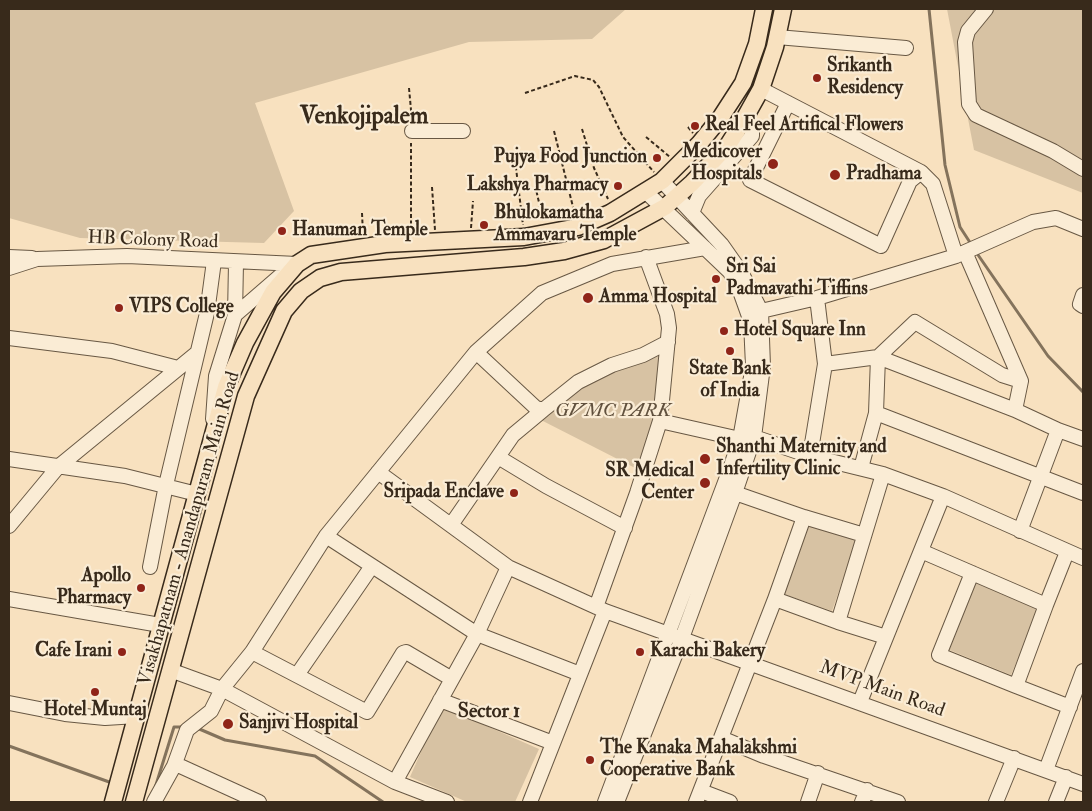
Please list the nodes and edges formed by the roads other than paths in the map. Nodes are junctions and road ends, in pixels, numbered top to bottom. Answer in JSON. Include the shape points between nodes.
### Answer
{"nodes":[{"id":1,"x":764,"y":9,"type":"edge"},
{"id":2,"x":783,"y":9,"type":"edge"},
{"id":3,"x":986,"y":9,"type":"edge"},
{"id":4,"x":778,"y":37,"type":"junction"},
{"id":5,"x":906,"y":48,"type":"dead end"},
{"id":6,"x":761,"y":89,"type":"junction"},
{"id":7,"x":788,"y":103,"type":"junction"},
{"id":8,"x":746,"y":115,"type":"junction"},
{"id":9,"x":412,"y":131,"type":"road end"},
{"id":10,"x":463,"y":131,"type":"dead end"},
{"id":11,"x":1083,"y":169,"type":"edge"},
{"id":12,"x":921,"y":172,"type":"junction"},
{"id":13,"x":659,"y":174,"type":"junction"},
{"id":14,"x":646,"y":192,"type":"junction"},
{"id":15,"x":677,"y":196,"type":"junction"},
{"id":16,"x":665,"y":208,"type":"junction"},
{"id":17,"x":692,"y":212,"type":"junction"},
{"id":18,"x":1083,"y":229,"type":"edge"},
{"id":19,"x":705,"y":248,"type":"junction"},
{"id":20,"x":964,"y":252,"type":"junction"},
{"id":21,"x":9,"y":257,"type":"edge"},
{"id":22,"x":646,"y":257,"type":"junction"},
{"id":23,"x":38,"y":259,"type":"junction"},
{"id":24,"x":214,"y":261,"type":"junction"},
{"id":25,"x":236,"y":262,"type":"junction"},
{"id":26,"x":297,"y":264,"type":"junction"},
{"id":27,"x":9,"y":268,"type":"edge"},
{"id":28,"x":1083,"y":294,"type":"edge"},
{"id":29,"x":817,"y":298,"type":"junction"},
{"id":30,"x":1083,"y":306,"type":"edge"},
{"id":31,"x":761,"y":311,"type":"junction"},
{"id":32,"x":235,"y":315,"type":"junction"},
{"id":33,"x":9,"y":338,"type":"edge"},
{"id":34,"x":668,"y":342,"type":"junction"},
{"id":35,"x":476,"y":352,"type":"junction"},
{"id":36,"x":197,"y":353,"type":"junction"},
{"id":37,"x":878,"y":357,"type":"junction"},
{"id":38,"x":825,"y":364,"type":"junction"},
{"id":39,"x":178,"y":368,"type":"junction"},
{"id":40,"x":1021,"y":381,"type":"junction"},
{"id":41,"x":543,"y":410,"type":"junction"},
{"id":42,"x":1015,"y":410,"type":"junction"},
{"id":43,"x":876,"y":414,"type":"junction"},
{"id":44,"x":660,"y":421,"type":"junction"},
{"id":45,"x":1058,"y":430,"type":"junction"},
{"id":46,"x":213,"y":435,"type":"junction"},
{"id":47,"x":747,"y":438,"type":"junction"},
{"id":48,"x":1083,"y":439,"type":"edge"},
{"id":49,"x":810,"y":456,"type":"junction"},
{"id":50,"x":498,"y":457,"type":"junction"},
{"id":51,"x":9,"y":458,"type":"edge"},
{"id":52,"x":58,"y":468,"type":"junction"},
{"id":53,"x":861,"y":468,"type":"junction"},
{"id":54,"x":378,"y":472,"type":"junction"},
{"id":55,"x":882,"y":474,"type":"junction"},
{"id":56,"x":1040,"y":477,"type":"junction"},
{"id":57,"x":166,"y":485,"type":"junction"},
{"id":58,"x":735,"y":493,"type":"junction"},
{"id":59,"x":1083,"y":493,"type":"edge"},
{"id":60,"x":196,"y":494,"type":"junction"},
{"id":61,"x":943,"y":496,"type":"junction"},
{"id":62,"x":804,"y":517,"type":"junction"},
{"id":63,"x":451,"y":525,"type":"junction"},
{"id":64,"x":9,"y":526,"type":"edge"},
{"id":65,"x":625,"y":528,"type":"junction"},
{"id":66,"x":1020,"y":531,"type":"junction"},
{"id":67,"x":864,"y":535,"type":"junction"},
{"id":68,"x":326,"y":536,"type":"junction"},
{"id":69,"x":921,"y":551,"type":"junction"},
{"id":70,"x":1067,"y":552,"type":"junction"},
{"id":71,"x":1083,"y":558,"type":"edge"},
{"id":72,"x":372,"y":566,"type":"junction"},
{"id":73,"x":150,"y":567,"type":"dead end"},
{"id":74,"x":508,"y":567,"type":"junction"},
{"id":75,"x":972,"y":573,"type":"junction"},
{"id":76,"x":9,"y":599,"type":"edge"},
{"id":77,"x":775,"y":599,"type":"junction"},
{"id":78,"x":1046,"y":605,"type":"junction"},
{"id":79,"x":601,"y":609,"type":"junction"},
{"id":80,"x":838,"y":622,"type":"junction"},
{"id":81,"x":160,"y":625,"type":"junction"},
{"id":82,"x":668,"y":633,"type":"junction"},
{"id":83,"x":476,"y":634,"type":"junction"},
{"id":84,"x":886,"y":637,"type":"junction"},
{"id":85,"x":682,"y":638,"type":"junction"},
{"id":86,"x":252,"y":652,"type":"junction"},
{"id":87,"x":749,"y":662,"type":"junction"},
{"id":88,"x":170,"y":670,"type":"junction"},
{"id":89,"x":1083,"y":671,"type":"edge"},
{"id":90,"x":580,"y":674,"type":"junction"},
{"id":91,"x":297,"y":675,"type":"junction"},
{"id":92,"x":452,"y":679,"type":"junction"},
{"id":93,"x":1016,"y":686,"type":"junction"},
{"id":94,"x":222,"y":689,"type":"junction"},
{"id":95,"x":440,"y":700,"type":"junction"},
{"id":96,"x":860,"y":702,"type":"junction"},
{"id":97,"x":9,"y":703,"type":"edge"},
{"id":98,"x":1070,"y":707,"type":"junction"},
{"id":99,"x":137,"y":716,"type":"junction"},
{"id":100,"x":722,"y":738,"type":"junction"},
{"id":101,"x":553,"y":743,"type":"junction"},
{"id":102,"x":1014,"y":758,"type":"junction"},
{"id":103,"x":174,"y":766,"type":"junction"},
{"id":104,"x":1046,"y":770,"type":"junction"},
{"id":105,"x":818,"y":773,"type":"junction"},
{"id":106,"x":1066,"y":777,"type":"junction"},
{"id":107,"x":395,"y":782,"type":"junction"},
{"id":108,"x":1083,"y":784,"type":"edge"},
{"id":109,"x":864,"y":796,"type":"edge"},
{"id":110,"x":698,"y":797,"type":"edge"},
{"id":111,"x":114,"y":799,"type":"edge"},
{"id":112,"x":134,"y":802,"type":"edge"},
{"id":113,"x":154,"y":802,"type":"edge"},
{"id":114,"x":259,"y":802,"type":"edge"},
{"id":115,"x":447,"y":802,"type":"edge"},
{"id":116,"x":530,"y":802,"type":"edge"},
{"id":117,"x":605,"y":802,"type":"edge"},
{"id":118,"x":617,"y":802,"type":"edge"},
{"id":119,"x":730,"y":802,"type":"edge"},
{"id":120,"x":808,"y":802,"type":"edge"},
{"id":121,"x":898,"y":802,"type":"edge"},
{"id":122,"x":996,"y":802,"type":"edge"},
{"id":123,"x":1056,"y":802,"type":"edge"}],
"edges":[{"from":1,"to":13,"type":"main road","name":"Visakhapatnam - Anandapuram Main Road","via":[[757,44],[743,83],[699,144]]},
{"from":2,"to":4,"type":"main road","name":"Visakhapatnam - Anandapuram Main Road"},
{"from":3,"to":11,"type":"street","via":[[968,31],[964,42],[969,104],[976,115],[1053,151]]},
{"from":4,"to":5,"type":"street"},
{"from":4,"to":6,"type":"main road","name":"Visakhapatnam - Anandapuram Main Road"},
{"from":6,"to":7,"type":"street"},
{"from":6,"to":8,"type":"main road","name":"Visakhapatnam - Anandapuram Main Road"},
{"from":7,"to":12,"type":"street"},
{"from":7,"to":12,"type":"street","via":[[750,180],[881,246],[906,188]]},
{"from":8,"to":15,"type":"main road","name":"Visakhapatnam - Anandapuram Main Road","via":[[728,145]]},
{"from":8,"to":17,"type":"street","via":[[752,136],[699,196]]},
{"from":9,"to":10,"type":"street"},
{"from":12,"to":20,"type":"street","via":[[932,184]]},
{"from":13,"to":14,"type":"main road","name":"Visakhapatnam - Anandapuram Main Road"},
{"from":13,"to":15,"type":"street"},
{"from":14,"to":16,"type":"street"},
{"from":14,"to":26,"type":"main road","name":"Visakhapatnam - Anandapuram Main Road","via":[[610,213],[579,219],[524,237],[364,246],[311,255]]},
{"from":15,"to":16,"type":"main road","name":"Visakhapatnam - Anandapuram Main Road"},
{"from":15,"to":17,"type":"street"},
{"from":16,"to":19,"type":"street"},
{"from":16,"to":88,"type":"main road","name":"Visakhapatnam - Anandapuram Main Road","via":[[604,240],[564,251],[508,259],[341,272],[320,278],[301,291],[284,311],[246,396]]},
{"from":17,"to":31,"type":"street","via":[[741,272]]},
{"from":18,"to":20,"type":"street","via":[[1056,218],[1033,222]]},
{"from":19,"to":22,"type":"street"},
{"from":19,"to":47,"type":"street","via":[[730,272],[750,322],[753,366]]},
{"from":20,"to":29,"type":"street"},
{"from":20,"to":40,"type":"street"},
{"from":21,"to":23,"type":"street"},
{"from":22,"to":34,"type":"street","via":[[667,314]]},
{"from":22,"to":35,"type":"street","via":[[612,264],[542,293]]},
{"from":23,"to":24,"type":"street","name":"HB Colony Road","via":[[126,256]]},
{"from":23,"to":27,"type":"street","name":"HB Colony Road"},
{"from":24,"to":25,"type":"street","name":"HB Colony Road"},
{"from":24,"to":36,"type":"street","via":[[207,313]]},
{"from":25,"to":26,"type":"street","name":"HB Colony Road"},
{"from":25,"to":32,"type":"street"},
{"from":26,"to":32,"type":"street"},
{"from":26,"to":46,"type":"main road","name":"Visakhapatnam - Anandapuram Main Road","via":[[273,292],[245,343],[226,387]]},
{"from":28,"to":30,"type":"street","via":[[1080,304]]},
{"from":29,"to":31,"type":"street"},
{"from":29,"to":38,"type":"street"},
{"from":31,"to":47,"type":"street","via":[[763,366]]},
{"from":32,"to":46,"type":"street","via":[[216,376]]},
{"from":33,"to":39,"type":"street","via":[[112,351]]},
{"from":34,"to":41,"type":"street","via":[[578,382]]},
{"from":34,"to":44,"type":"street"},
{"from":35,"to":41,"type":"street","via":[[536,408]]},
{"from":35,"to":54,"type":"street"},
{"from":36,"to":39,"type":"street"},
{"from":36,"to":57,"type":"street"},
{"from":37,"to":38,"type":"street"},
{"from":37,"to":40,"type":"street","via":[[915,322],[1002,375]]},
{"from":37,"to":42,"type":"street"},
{"from":37,"to":43,"type":"street"},
{"from":38,"to":49,"type":"street"},
{"from":39,"to":52,"type":"street"},
{"from":40,"to":42,"type":"street"},
{"from":41,"to":50,"type":"street","via":[[513,435]]},
{"from":42,"to":45,"type":"street"},
{"from":43,"to":53,"type":"street"},
{"from":43,"to":56,"type":"street"},
{"from":44,"to":47,"type":"street"},
{"from":44,"to":65,"type":"street"},
{"from":45,"to":48,"type":"street"},
{"from":45,"to":56,"type":"street"},
{"from":46,"to":60,"type":"main road","name":"Visakhapatnam - Anandapuram Main Road"},
{"from":47,"to":49,"type":"street"},
{"from":47,"to":58,"type":"street"},
{"from":47,"to":82,"type":"street"},
{"from":49,"to":53,"type":"street"},
{"from":50,"to":63,"type":"street"},
{"from":50,"to":65,"type":"street"},
{"from":51,"to":52,"type":"street"},
{"from":52,"to":57,"type":"street","via":[[125,476]]},
{"from":52,"to":64,"type":"street"},
{"from":53,"to":55,"type":"street"},
{"from":54,"to":63,"type":"street","name":"MVP Main Road"},
{"from":54,"to":68,"type":"street"},
{"from":55,"to":61,"type":"street"},
{"from":55,"to":67,"type":"street"},
{"from":56,"to":59,"type":"street"},
{"from":56,"to":66,"type":"street"},
{"from":57,"to":60,"type":"street"},
{"from":57,"to":73,"type":"street"},
{"from":58,"to":62,"type":"street"},
{"from":58,"to":85,"type":"street"},
{"from":60,"to":81,"type":"main road","name":"Visakhapatnam - Anandapuram Main Road"},
{"from":61,"to":66,"type":"street"},
{"from":61,"to":69,"type":"street"},
{"from":62,"to":67,"type":"street"},
{"from":62,"to":77,"type":"street"},
{"from":63,"to":74,"type":"street","name":"MVP Main Road"},
{"from":65,"to":79,"type":"street"},
{"from":66,"to":70,"type":"street"},
{"from":67,"to":80,"type":"street"},
{"from":68,"to":72,"type":"street"},
{"from":68,"to":86,"type":"street"},
{"from":69,"to":75,"type":"street"},
{"from":69,"to":84,"type":"street"},
{"from":70,"to":71,"type":"street"},
{"from":70,"to":78,"type":"street"},
{"from":72,"to":83,"type":"street"},
{"from":72,"to":91,"type":"street"},
{"from":74,"to":79,"type":"street","name":"MVP Main Road"},
{"from":74,"to":83,"type":"street"},
{"from":75,"to":78,"type":"street"},
{"from":75,"to":93,"type":"street","via":[[939,655]]},
{"from":76,"to":81,"type":"street"},
{"from":77,"to":80,"type":"street"},
{"from":77,"to":87,"type":"street"},
{"from":78,"to":93,"type":"street"},
{"from":79,"to":82,"type":"street","name":"MVP Main Road"},
{"from":79,"to":90,"type":"street"},
{"from":80,"to":84,"type":"street"},
{"from":81,"to":99,"type":"main road","name":"Visakhapatnam - Anandapuram Main Road"},
{"from":82,"to":85,"type":"street","name":"MVP Main Road"},
{"from":82,"to":117,"type":"street"},
{"from":83,"to":90,"type":"street"},
{"from":83,"to":92,"type":"street"},
{"from":84,"to":96,"type":"street"},
{"from":85,"to":87,"type":"street","name":"MVP Main Road"},
{"from":85,"to":118,"type":"street"},
{"from":86,"to":91,"type":"street"},
{"from":86,"to":94,"type":"street"},
{"from":87,"to":96,"type":"street","name":"MVP Main Road"},
{"from":87,"to":100,"type":"street"},
{"from":88,"to":94,"type":"street"},
{"from":88,"to":112,"type":"main road","name":"Visakhapatnam - Anandapuram Main Road"},
{"from":89,"to":98,"type":"street"},
{"from":90,"to":101,"type":"street"},
{"from":91,"to":92,"type":"street","via":[[367,712],[403,653]]},
{"from":92,"to":95,"type":"street"},
{"from":93,"to":98,"type":"street"},
{"from":94,"to":103,"type":"street","via":[[212,711],[188,730]]},
{"from":94,"to":107,"type":"street"},
{"from":95,"to":101,"type":"street"},
{"from":95,"to":107,"type":"street"},
{"from":96,"to":102,"type":"street","name":"MVP Main Road"},
{"from":97,"to":99,"type":"street","via":[[64,714],[105,718]]},
{"from":98,"to":104,"type":"street"},
{"from":99,"to":111,"type":"main road","name":"Visakhapatnam - Anandapuram Main Road"},
{"from":100,"to":105,"type":"street","via":[[764,756]]},
{"from":100,"to":110,"type":"street"},
{"from":101,"to":116,"type":"street"},
{"from":102,"to":104,"type":"street","name":"MVP Main Road"},
{"from":102,"to":122,"type":"street"},
{"from":103,"to":113,"type":"street"},
{"from":103,"to":114,"type":"street"},
{"from":104,"to":106,"type":"street","name":"MVP Main Road"},
{"from":105,"to":109,"type":"street"},
{"from":105,"to":120,"type":"street"},
{"from":106,"to":108,"type":"street","name":"MVP Main Road"},
{"from":106,"to":123,"type":"street"},
{"from":107,"to":115,"type":"street"},
{"from":109,"to":121,"type":"street"},
{"from":110,"to":119,"type":"street"}]}
